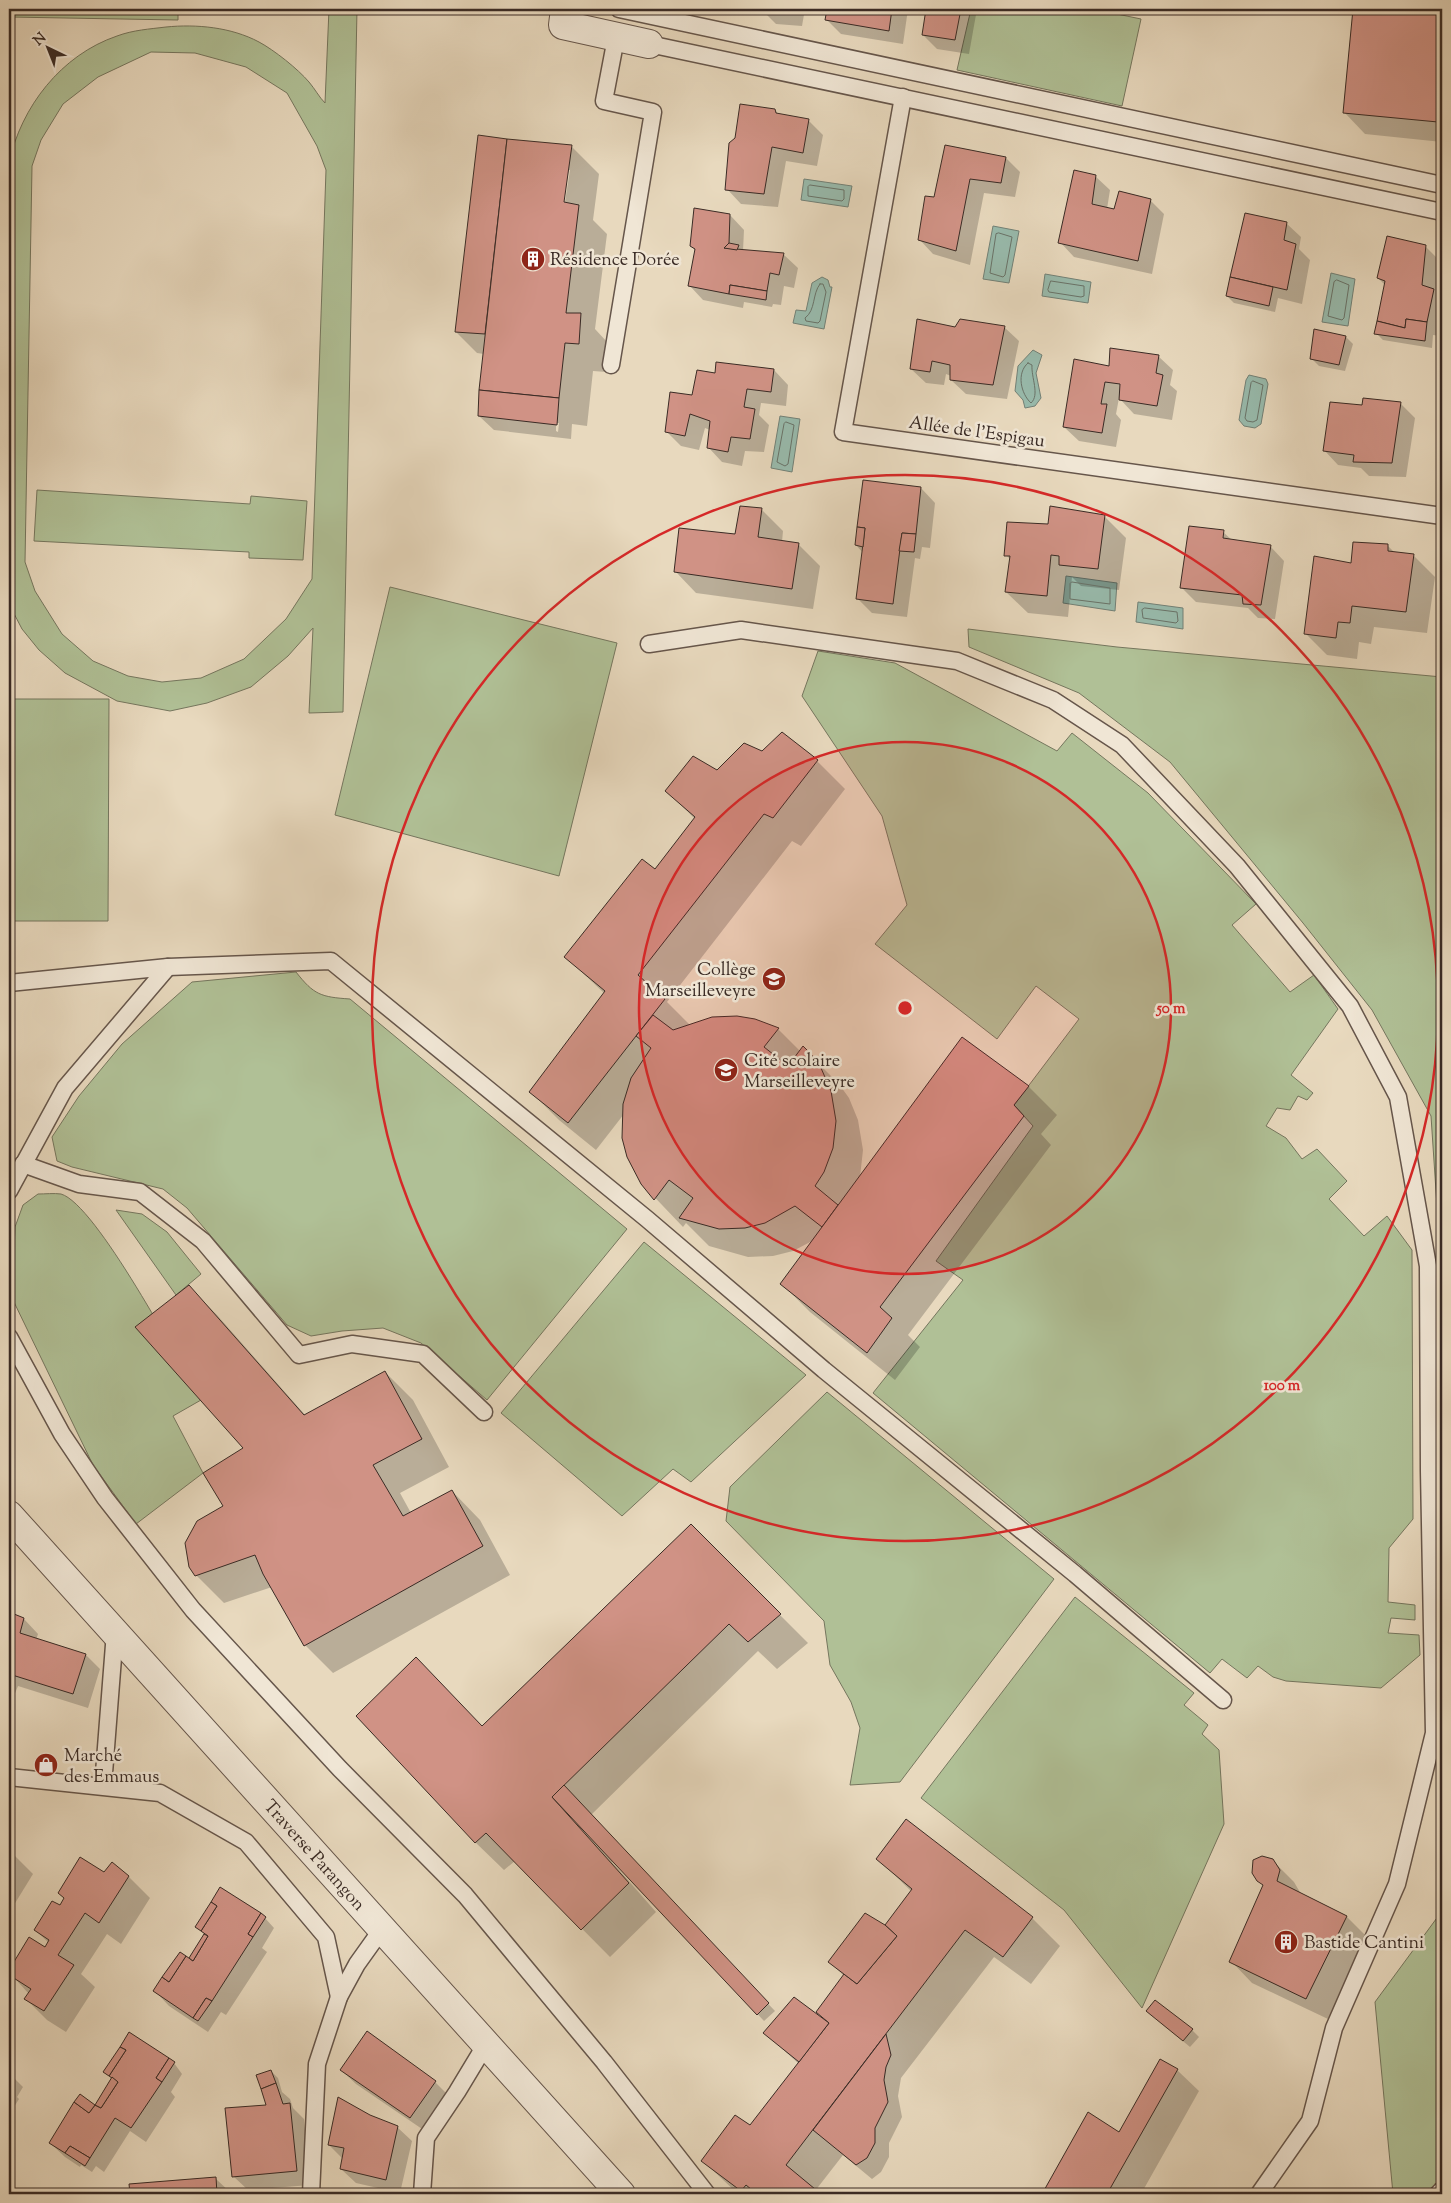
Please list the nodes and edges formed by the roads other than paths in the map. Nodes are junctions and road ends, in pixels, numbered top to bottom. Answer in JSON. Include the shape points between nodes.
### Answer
{"nodes":[{"id":1,"x":565,"y":9,"type":"edge"},
{"id":2,"x":619,"y":9,"type":"edge"},
{"id":3,"x":616,"y":38,"type":"junction"},
{"id":4,"x":649,"y":44,"type":"joint"},
{"id":5,"x":903,"y":97,"type":"junction"},
{"id":6,"x":1442,"y":185,"type":"edge"},
{"id":7,"x":1442,"y":212,"type":"edge"},
{"id":8,"x":611,"y":365,"type":"dead end"},
{"id":9,"x":1442,"y":516,"type":"edge"},
{"id":10,"x":648,"y":644,"type":"dead end"},
{"id":11,"x":168,"y":967,"type":"junction"},
{"id":12,"x":9,"y":983,"type":"edge"},
{"id":13,"x":23,"y":1164,"type":"junction"},
{"id":14,"x":9,"y":1191,"type":"edge"},
{"id":15,"x":9,"y":1337,"type":"edge"},
{"id":16,"x":484,"y":1412,"type":"dead end"},
{"id":17,"x":9,"y":1515,"type":"edge"},
{"id":18,"x":115,"y":1632,"type":"junction"},
{"id":19,"x":1223,"y":1700,"type":"dead end"},
{"id":20,"x":9,"y":1777,"type":"edge"},
{"id":21,"x":103,"y":1786,"type":"junction"},
{"id":22,"x":382,"y":1929,"type":"junction"},
{"id":23,"x":339,"y":1997,"type":"junction"},
{"id":24,"x":486,"y":2044,"type":"junction"},
{"id":25,"x":1442,"y":2190,"type":"edge"},
{"id":26,"x":311,"y":2194,"type":"edge"},
{"id":27,"x":422,"y":2194,"type":"edge"},
{"id":28,"x":621,"y":2194,"type":"edge"},
{"id":29,"x":707,"y":2194,"type":"edge"},
{"id":30,"x":1259,"y":2194,"type":"edge"},
{"id":31,"x":1438,"y":2194,"type":"edge"}],
"edges":[{"from":1,"to":3,"type":"street","via":[[563,25]]},
{"from":2,"to":6,"type":"lane"},
{"from":3,"to":4,"type":"street"},
{"from":3,"to":8,"type":"lane","via":[[604,102],[653,112]]},
{"from":4,"to":5,"type":"lane"},
{"from":5,"to":7,"type":"lane"},
{"from":5,"to":9,"type":"lane","name":"Allée de l'Espigau","via":[[843,432]]},
{"from":10,"to":30,"type":"lane","via":[[742,630],[957,661],[1053,700],[1122,745],[1238,866],[1350,1006],[1398,1097],[1428,1266],[1434,1733],[1397,1884],[1334,2028],[1310,2121]]},
{"from":11,"to":12,"type":"lane"},
{"from":11,"to":13,"type":"lane","via":[[65,1088]]},
{"from":11,"to":19,"type":"lane","via":[[331,961],[1075,1574]]},
{"from":13,"to":14,"type":"lane"},
{"from":13,"to":16,"type":"lane","via":[[79,1184],[140,1192],[203,1241],[299,1355],[352,1344],[423,1354]]},
{"from":15,"to":29,"type":"lane","via":[[62,1434],[105,1498],[193,1610],[340,1769],[465,1895],[604,2062]]},
{"from":17,"to":18,"type":"street","name":"Traverse Parangon"},
{"from":18,"to":21,"type":"lane"},
{"from":18,"to":22,"type":"street","name":"Traverse Parangon"},
{"from":20,"to":21,"type":"lane"},
{"from":21,"to":23,"type":"lane","via":[[160,1793],[246,1842],[326,1937]]},
{"from":22,"to":23,"type":"lane"},
{"from":22,"to":24,"type":"street","name":"Traverse Parangon"},
{"from":23,"to":26,"type":"lane","via":[[317,2064]]},
{"from":24,"to":27,"type":"lane","via":[[426,2138]]},
{"from":24,"to":28,"type":"street","name":"Traverse Parangon"},
{"from":25,"to":31,"type":"lane"}]}
